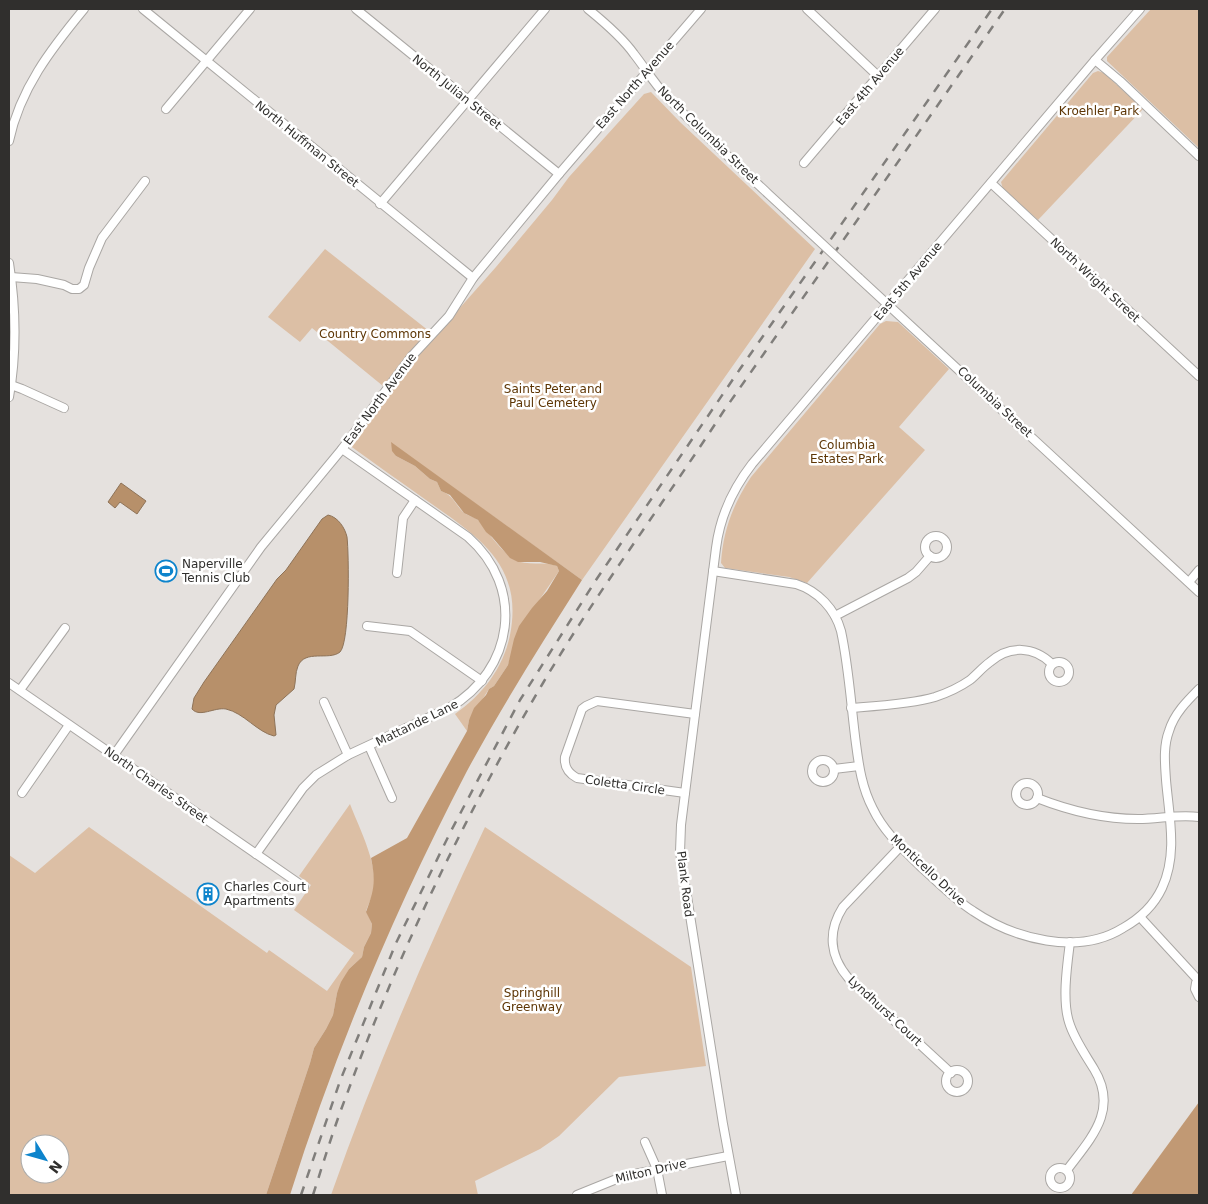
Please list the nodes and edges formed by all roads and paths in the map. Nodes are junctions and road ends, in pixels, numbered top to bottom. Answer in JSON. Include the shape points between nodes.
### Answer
{"nodes":[{"id":1,"x":84,"y":9,"type":"edge"},
{"id":2,"x":143,"y":9,"type":"edge"},
{"id":3,"x":250,"y":9,"type":"edge"},
{"id":4,"x":356,"y":9,"type":"edge"},
{"id":5,"x":545,"y":9,"type":"edge"},
{"id":6,"x":588,"y":9,"type":"edge"},
{"id":7,"x":701,"y":9,"type":"edge"},
{"id":8,"x":807,"y":9,"type":"edge"},
{"id":9,"x":935,"y":9,"type":"edge"},
{"id":10,"x":1140,"y":9,"type":"edge"},
{"id":11,"x":1095,"y":60,"type":"junction"},
{"id":12,"x":206,"y":61,"type":"junction"},
{"id":13,"x":646,"y":72,"type":"junction"},
{"id":14,"x":878,"y":76,"type":"junction"},
{"id":15,"x":469,"y":101,"type":"junction"},
{"id":16,"x":166,"y":109,"type":"dead end"},
{"id":17,"x":9,"y":141,"type":"edge"},
{"id":18,"x":1199,"y":156,"type":"edge"},
{"id":19,"x":804,"y":163,"type":"dead end"},
{"id":20,"x":559,"y":174,"type":"junction"},
{"id":21,"x":145,"y":181,"type":"dead end"},
{"id":22,"x":991,"y":183,"type":"junction"},
{"id":23,"x":380,"y":204,"type":"junction"},
{"id":24,"x":790,"y":214,"type":"joint"},
{"id":25,"x":9,"y":263,"type":"edge"},
{"id":26,"x":11,"y":277,"type":"junction"},
{"id":27,"x":473,"y":278,"type":"junction"},
{"id":28,"x":888,"y":305,"type":"junction"},
{"id":29,"x":11,"y":375,"type":"edge"},
{"id":30,"x":1199,"y":376,"type":"edge"},
{"id":31,"x":11,"y":386,"type":"junction"},
{"id":32,"x":9,"y":397,"type":"edge"},
{"id":33,"x":64,"y":408,"type":"dead end"},
{"id":34,"x":342,"y":449,"type":"junction"},
{"id":35,"x":415,"y":500,"type":"junction"},
{"id":36,"x":930,"y":556,"type":"dead end"},
{"id":37,"x":1199,"y":570,"type":"edge"},
{"id":38,"x":713,"y":572,"type":"junction"},
{"id":39,"x":397,"y":573,"type":"dead end"},
{"id":40,"x":1189,"y":582,"type":"junction"},
{"id":41,"x":1199,"y":592,"type":"edge"},
{"id":42,"x":835,"y":616,"type":"junction"},
{"id":43,"x":367,"y":626,"type":"dead end"},
{"id":44,"x":65,"y":628,"type":"dead end"},
{"id":45,"x":1052,"y":664,"type":"dead end"},
{"id":46,"x":9,"y":682,"type":"edge"},
{"id":47,"x":482,"y":682,"type":"junction"},
{"id":48,"x":1199,"y":689,"type":"edge"},
{"id":49,"x":20,"y":690,"type":"junction"},
{"id":50,"x":324,"y":702,"type":"dead end"},
{"id":51,"x":851,"y":708,"type":"junction"},
{"id":52,"x":695,"y":714,"type":"junction"},
{"id":53,"x":69,"y":725,"type":"junction"},
{"id":54,"x":368,"y":746,"type":"junction"},
{"id":55,"x":348,"y":755,"type":"junction"},
{"id":56,"x":114,"y":756,"type":"junction"},
{"id":57,"x":859,"y":766,"type":"junction"},
{"id":58,"x":834,"y":769,"type":"dead end"},
{"id":59,"x":22,"y":793,"type":"dead end"},
{"id":60,"x":685,"y":793,"type":"junction"},
{"id":61,"x":392,"y":798,"type":"dead end"},
{"id":62,"x":1037,"y":798,"type":"dead end"},
{"id":63,"x":1170,"y":817,"type":"junction"},
{"id":64,"x":1199,"y":817,"type":"edge"},
{"id":65,"x":900,"y":847,"type":"junction"},
{"id":66,"x":256,"y":854,"type":"junction"},
{"id":67,"x":304,"y":887,"type":"dead end"},
{"id":68,"x":1140,"y":917,"type":"junction"},
{"id":69,"x":1070,"y":942,"type":"junction"},
{"id":70,"x":1199,"y":980,"type":"edge"},
{"id":71,"x":1199,"y":997,"type":"edge"},
{"id":72,"x":951,"y":1073,"type":"dead end"},
{"id":73,"x":645,"y":1142,"type":"dead end"},
{"id":74,"x":728,"y":1156,"type":"junction"},
{"id":75,"x":657,"y":1169,"type":"junction"},
{"id":76,"x":1067,"y":1170,"type":"dead end"},
{"id":77,"x":577,"y":1195,"type":"edge"},
{"id":78,"x":662,"y":1195,"type":"edge"},
{"id":79,"x":736,"y":1195,"type":"edge"}],
"edges":[{"from":1,"to":17,"type":"street","via":[[42,62],[24,96]]},
{"from":2,"to":12,"type":"street","name":"North Huffman Street"},
{"from":3,"to":12,"type":"street"},
{"from":4,"to":15,"type":"street","name":"North Julian Street"},
{"from":5,"to":15,"type":"street"},
{"from":6,"to":13,"type":"street","name":"North Columbia Street","via":[[633,52]]},
{"from":7,"to":13,"type":"street","name":"East North Avenue"},
{"from":8,"to":14,"type":"street"},
{"from":9,"to":14,"type":"street","name":"East 4th Avenue"},
{"from":10,"to":11,"type":"street","name":"East 5th Avenue"},
{"from":11,"to":18,"type":"street"},
{"from":11,"to":22,"type":"street","name":"East 5th Avenue"},
{"from":12,"to":16,"type":"street"},
{"from":12,"to":23,"type":"street","name":"North Huffman Street"},
{"from":13,"to":20,"type":"street","name":"East North Avenue"},
{"from":13,"to":24,"type":"street","name":"North Columbia Street","via":[[708,138]]},
{"from":14,"to":19,"type":"street","name":"East 4th Avenue"},
{"from":15,"to":20,"type":"street","name":"North Julian Street"},
{"from":15,"to":23,"type":"street"},
{"from":20,"to":27,"type":"street","name":"East North Avenue"},
{"from":21,"to":26,"type":"street","via":[[102,238],[84,285],[79,289],[37,278]]},
{"from":22,"to":28,"type":"street","name":"East 5th Avenue"},
{"from":22,"to":30,"type":"street","name":"North Wright Street"},
{"from":23,"to":27,"type":"street","name":"North Huffman Street"},
{"from":24,"to":28,"type":"street","name":"Columbia Street","bridge":true},
{"from":25,"to":26,"type":"street"},
{"from":26,"to":29,"type":"street","via":[[16,324]]},
{"from":27,"to":34,"type":"street","name":"East North Avenue","via":[[449,316],[412,357]]},
{"from":28,"to":38,"type":"street","name":"East 5th Avenue","via":[[736,487],[717,536]]},
{"from":28,"to":40,"type":"street","name":"Columbia Street"},
{"from":29,"to":31,"type":"street"},
{"from":31,"to":32,"type":"street"},
{"from":31,"to":33,"type":"street"},
{"from":34,"to":35,"type":"street","name":"Mattande Lane"},
{"from":34,"to":56,"type":"street","name":"East North Avenue","via":[[261,547]]},
{"from":35,"to":39,"type":"street","via":[[403,518]]},
{"from":35,"to":47,"type":"street","name":"Mattande Lane","via":[[477,545],[489,559],[502,584],[506,608],[504,630],[495,659]]},
{"from":36,"to":42,"type":"street","via":[[908,578]]},
{"from":37,"to":40,"type":"street"},
{"from":38,"to":42,"type":"street","name":"Monticello Drive","via":[[802,586],[820,597]]},
{"from":38,"to":52,"type":"street","name":"Plank Road"},
{"from":40,"to":41,"type":"street","name":"Columbia Street"},
{"from":42,"to":51,"type":"street","name":"Monticello Drive","via":[[843,640]]},
{"from":43,"to":47,"type":"street","via":[[410,631]]},
{"from":44,"to":49,"type":"street"},
{"from":45,"to":51,"type":"street","via":[[1036,652],[1013,650],[991,660],[962,685],[935,696]]},
{"from":46,"to":49,"type":"street","name":"North Charles Street"},
{"from":47,"to":54,"type":"street","name":"Mattande Lane","via":[[449,708]]},
{"from":48,"to":63,"type":"street","name":"Monticello Drive","via":[[1177,714],[1167,737],[1165,764]]},
{"from":49,"to":53,"type":"street","name":"North Charles Street"},
{"from":50,"to":55,"type":"street"},
{"from":51,"to":57,"type":"street","name":"Monticello Drive"},
{"from":52,"to":60,"type":"street","name":"Plank Road"},
{"from":52,"to":60,"type":"street","name":"Coletta Circle","via":[[597,701],[591,703],[582,709],[564,763],[577,778]]},
{"from":53,"to":56,"type":"street","name":"North Charles Street"},
{"from":53,"to":59,"type":"street"},
{"from":54,"to":55,"type":"street","name":"Mattande Lane"},
{"from":54,"to":61,"type":"street"},
{"from":55,"to":66,"type":"street","name":"Mattande Lane","via":[[316,775],[303,788]]},
{"from":56,"to":66,"type":"street","name":"North Charles Street"},
{"from":57,"to":58,"type":"street"},
{"from":57,"to":65,"type":"street","name":"Monticello Drive","via":[[872,809]]},
{"from":60,"to":74,"type":"street","name":"Plank Road","via":[[681,864]]},
{"from":62,"to":63,"type":"street","via":[[1097,816]]},
{"from":63,"to":64,"type":"street"},
{"from":63,"to":68,"type":"street","name":"Monticello Drive","via":[[1172,845],[1169,869],[1162,889]]},
{"from":65,"to":69,"type":"street","name":"Monticello Drive","via":[[953,897],[980,916],[1022,934]]},
{"from":65,"to":72,"type":"street","name":"Lyndhurst Court","via":[[838,915],[832,932],[834,953],[849,979]]},
{"from":66,"to":67,"type":"street","name":"North Charles Street"},
{"from":68,"to":69,"type":"street","name":"Monticello Drive","via":[[1107,936],[1087,942]]},
{"from":68,"to":70,"type":"street"},
{"from":69,"to":76,"type":"street","via":[[1066,997],[1068,1019],[1074,1036],[1100,1079],[1104,1100],[1096,1131]]},
{"from":70,"to":71,"type":"street","via":[[1195,989]]},
{"from":73,"to":75,"type":"street"},
{"from":74,"to":75,"type":"street","name":"Milton Drive"},
{"from":74,"to":79,"type":"street","name":"Plank Road"},
{"from":75,"to":77,"type":"street","name":"Milton Drive","via":[[624,1176]]},
{"from":75,"to":78,"type":"street"}]}
